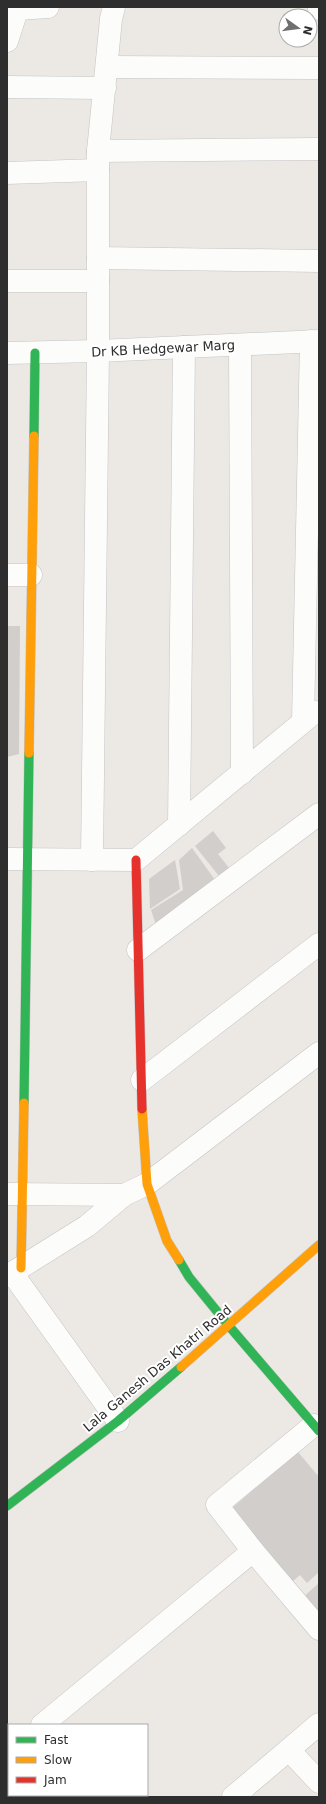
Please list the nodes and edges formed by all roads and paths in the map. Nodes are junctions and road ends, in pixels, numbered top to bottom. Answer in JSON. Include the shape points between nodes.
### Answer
{"nodes":[{"id":1,"x":48,"y":7,"type":"edge"},
{"id":2,"x":114,"y":7,"type":"edge"},
{"id":3,"x":15,"y":8,"type":"edge"},
{"id":4,"x":7,"y":41,"type":"edge"},
{"id":5,"x":319,"y":68,"type":"edge"},
{"id":6,"x":106,"y":78,"type":"junction"},
{"id":7,"x":7,"y":87,"type":"edge"},
{"id":8,"x":319,"y":149,"type":"edge"},
{"id":9,"x":98,"y":160,"type":"junction"},
{"id":10,"x":7,"y":173,"type":"edge"},
{"id":11,"x":98,"y":258,"type":"junction"},
{"id":12,"x":319,"y":261,"type":"edge"},
{"id":13,"x":7,"y":281,"type":"edge"},
{"id":14,"x":98,"y":281,"type":"junction"},
{"id":15,"x":315,"y":341,"type":"edge"},
{"id":16,"x":240,"y":345,"type":"junction"},
{"id":17,"x":184,"y":347,"type":"junction"},
{"id":18,"x":35,"y":352,"type":"junction"},
{"id":19,"x":98,"y":352,"type":"junction"},
{"id":20,"x":7,"y":353,"type":"edge"},
{"id":21,"x":7,"y":575,"type":"edge"},
{"id":22,"x":31,"y":575,"type":"junction"},
{"id":23,"x":311,"y":715,"type":"edge"},
{"id":24,"x":242,"y":772,"type":"junction"},
{"id":25,"x":319,"y":814,"type":"edge"},
{"id":26,"x":179,"y":825,"type":"junction"},
{"id":27,"x":17,"y":859,"type":"edge"},
{"id":28,"x":92,"y":860,"type":"junction"},
{"id":29,"x":136,"y":860,"type":"junction"},
{"id":30,"x":319,"y":944,"type":"edge"},
{"id":31,"x":138,"y":950,"type":"junction"},
{"id":32,"x":319,"y":1053,"type":"edge"},
{"id":33,"x":142,"y":1080,"type":"junction"},
{"id":34,"x":148,"y":1184,"type":"junction"},
{"id":35,"x":15,"y":1194,"type":"edge"},
{"id":36,"x":124,"y":1196,"type":"junction"},
{"id":37,"x":319,"y":1245,"type":"edge"},
{"id":38,"x":13,"y":1272,"type":"edge"},
{"id":39,"x":229,"y":1326,"type":"junction"},
{"id":40,"x":118,"y":1421,"type":"junction"},
{"id":41,"x":316,"y":1428,"type":"edge"},
{"id":42,"x":7,"y":1506,"type":"edge"},
{"id":43,"x":253,"y":1551,"type":"junction"},
{"id":44,"x":319,"y":1629,"type":"edge"},
{"id":45,"x":43,"y":1724,"type":"edge"},
{"id":46,"x":319,"y":1724,"type":"edge"},
{"id":47,"x":289,"y":1750,"type":"junction"},
{"id":48,"x":319,"y":1782,"type":"edge"},
{"id":49,"x":233,"y":1797,"type":"edge"}],
"edges":[{"from":1,"to":3,"type":"street"},
{"from":2,"to":6,"type":"street"},
{"from":3,"to":4,"type":"street"},
{"from":5,"to":6,"type":"street"},
{"from":6,"to":7,"type":"street"},
{"from":6,"to":9,"type":"street"},
{"from":8,"to":9,"type":"street"},
{"from":9,"to":10,"type":"street"},
{"from":9,"to":11,"type":"street"},
{"from":11,"to":12,"type":"street"},
{"from":11,"to":14,"type":"street"},
{"from":13,"to":14,"type":"street"},
{"from":14,"to":19,"type":"street"},
{"from":15,"to":16,"type":"street","name":"Dr KB Hedgewar Marg"},
{"from":15,"to":23,"type":"street"},
{"from":16,"to":17,"type":"street","name":"Dr KB Hedgewar Marg"},
{"from":16,"to":24,"type":"street"},
{"from":17,"to":19,"type":"street","name":"Dr KB Hedgewar Marg"},
{"from":17,"to":26,"type":"street"},
{"from":18,"to":19,"type":"street","name":"Dr KB Hedgewar Marg"},
{"from":18,"to":20,"type":"street","name":"Dr KB Hedgewar Marg"},
{"from":18,"to":22,"type":"street"},
{"from":19,"to":28,"type":"street"},
{"from":21,"to":22,"type":"street"},
{"from":22,"to":27,"type":"street"},
{"from":23,"to":24,"type":"street"},
{"from":24,"to":26,"type":"street"},
{"from":25,"to":31,"type":"street"},
{"from":26,"to":29,"type":"street"},
{"from":27,"to":28,"type":"street"},
{"from":27,"to":35,"type":"street"},
{"from":28,"to":29,"type":"street"},
{"from":29,"to":31,"type":"street"},
{"from":30,"to":33,"type":"street"},
{"from":31,"to":33,"type":"street"},
{"from":32,"to":34,"type":"street"},
{"from":33,"to":34,"type":"street"},
{"from":34,"to":36,"type":"street"},
{"from":34,"to":39,"type":"street","via":[[167,1241],[189,1277]]},
{"from":35,"to":36,"type":"street"},
{"from":35,"to":38,"type":"street"},
{"from":36,"to":38,"type":"street","via":[[87,1226]]},
{"from":37,"to":39,"type":"street","name":"Lala Ganesh Das Khatri Road"},
{"from":38,"to":40,"type":"street"},
{"from":39,"to":40,"type":"street","name":"Lala Ganesh Das Khatri Road"},
{"from":39,"to":41,"type":"street"},
{"from":40,"to":42,"type":"street","name":"Lala Ganesh Das Khatri Road"},
{"from":41,"to":43,"type":"street","via":[[217,1505]]},
{"from":43,"to":44,"type":"street"},
{"from":43,"to":45,"type":"street"},
{"from":46,"to":47,"type":"street"},
{"from":47,"to":48,"type":"street"},
{"from":47,"to":49,"type":"street"}]}
